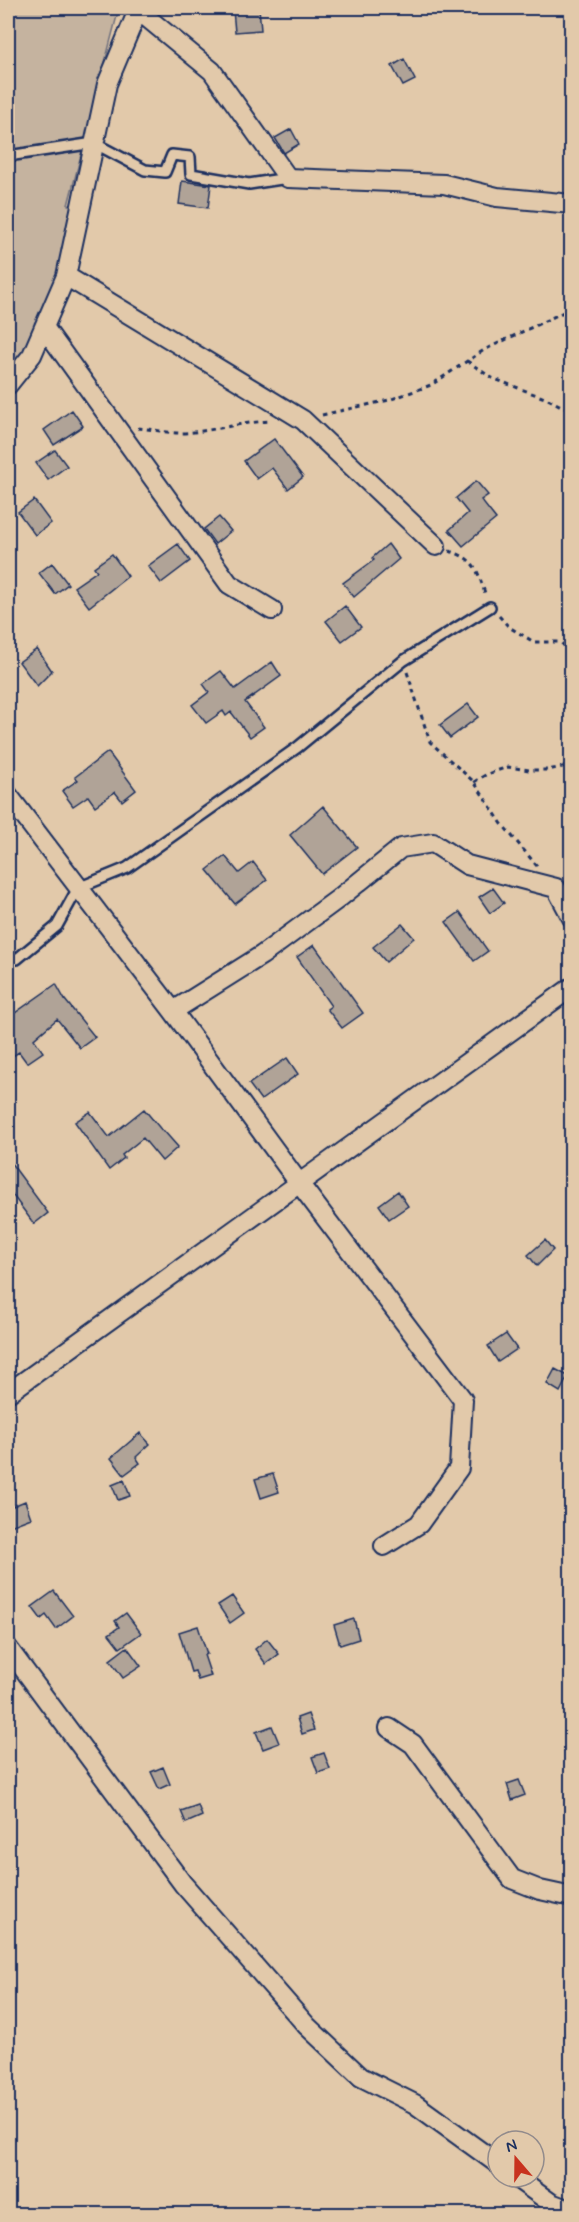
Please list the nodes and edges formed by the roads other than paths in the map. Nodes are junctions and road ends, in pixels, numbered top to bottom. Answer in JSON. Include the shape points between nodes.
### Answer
{"nodes":[{"id":1,"x":139,"y":9,"type":"edge"},
{"id":2,"x":94,"y":143,"type":"junction"},
{"id":3,"x":8,"y":156,"type":"edge"},
{"id":4,"x":288,"y":178,"type":"junction"},
{"id":5,"x":572,"y":204,"type":"edge"},
{"id":6,"x":66,"y":276,"type":"junction"},
{"id":7,"x":44,"y":327,"type":"junction"},
{"id":8,"x":8,"y":385,"type":"edge"},
{"id":9,"x":436,"y":546,"type":"dead end"},
{"id":10,"x":490,"y":607,"type":"dead end"},
{"id":11,"x":272,"y":610,"type":"dead end"},
{"id":12,"x":8,"y":795,"type":"edge"},
{"id":13,"x":78,"y":888,"type":"junction"},
{"id":14,"x":572,"y":918,"type":"edge"},
{"id":15,"x":8,"y":958,"type":"edge"},
{"id":16,"x":572,"y":987,"type":"edge"},
{"id":17,"x":173,"y":1011,"type":"junction"},
{"id":18,"x":299,"y":1183,"type":"junction"},
{"id":19,"x":8,"y":1393,"type":"edge"},
{"id":20,"x":384,"y":1546,"type":"dead end"},
{"id":21,"x":8,"y":1648,"type":"edge"},
{"id":22,"x":389,"y":1728,"type":"dead end"},
{"id":23,"x":572,"y":1897,"type":"edge"},
{"id":24,"x":486,"y":2155,"type":"edge"},
{"id":25,"x":531,"y":2189,"type":"edge"},
{"id":26,"x":572,"y":2211,"type":"edge"}],
"edges":[{"from":1,"to":2,"type":"street","via":[[107,84]]},
{"from":1,"to":4,"type":"street","via":[[213,70]]},
{"from":2,"to":3,"type":"lane"},
{"from":2,"to":4,"type":"lane","via":[[145,170],[165,172],[172,155],[190,156],[191,174],[249,184]]},
{"from":2,"to":6,"type":"street"},
{"from":4,"to":5,"type":"street","via":[[444,184],[497,197]]},
{"from":6,"to":7,"type":"street"},
{"from":6,"to":9,"type":"street","via":[[303,420]]},
{"from":7,"to":8,"type":"street","via":[[32,355]]},
{"from":7,"to":11,"type":"street","via":[[230,584]]},
{"from":10,"to":13,"type":"lane","via":[[403,661],[298,747],[127,868]]},
{"from":12,"to":13,"type":"street"},
{"from":13,"to":15,"type":"lane","via":[[57,926],[17,959]]},
{"from":13,"to":17,"type":"street"},
{"from":14,"to":17,"type":"street","via":[[556,888],[467,865],[433,843],[401,848],[262,955]]},
{"from":16,"to":18,"type":"street"},
{"from":17,"to":18,"type":"street"},
{"from":18,"to":19,"type":"street"},
{"from":18,"to":20,"type":"street","via":[[463,1400],[459,1468],[419,1524]]},
{"from":21,"to":24,"type":"street","via":[[183,1884],[307,2026],[362,2077],[415,2104]]},
{"from":22,"to":23,"type":"street","via":[[413,1744],[512,1879]]},
{"from":25,"to":26,"type":"street","via":[[551,2204]]}]}
